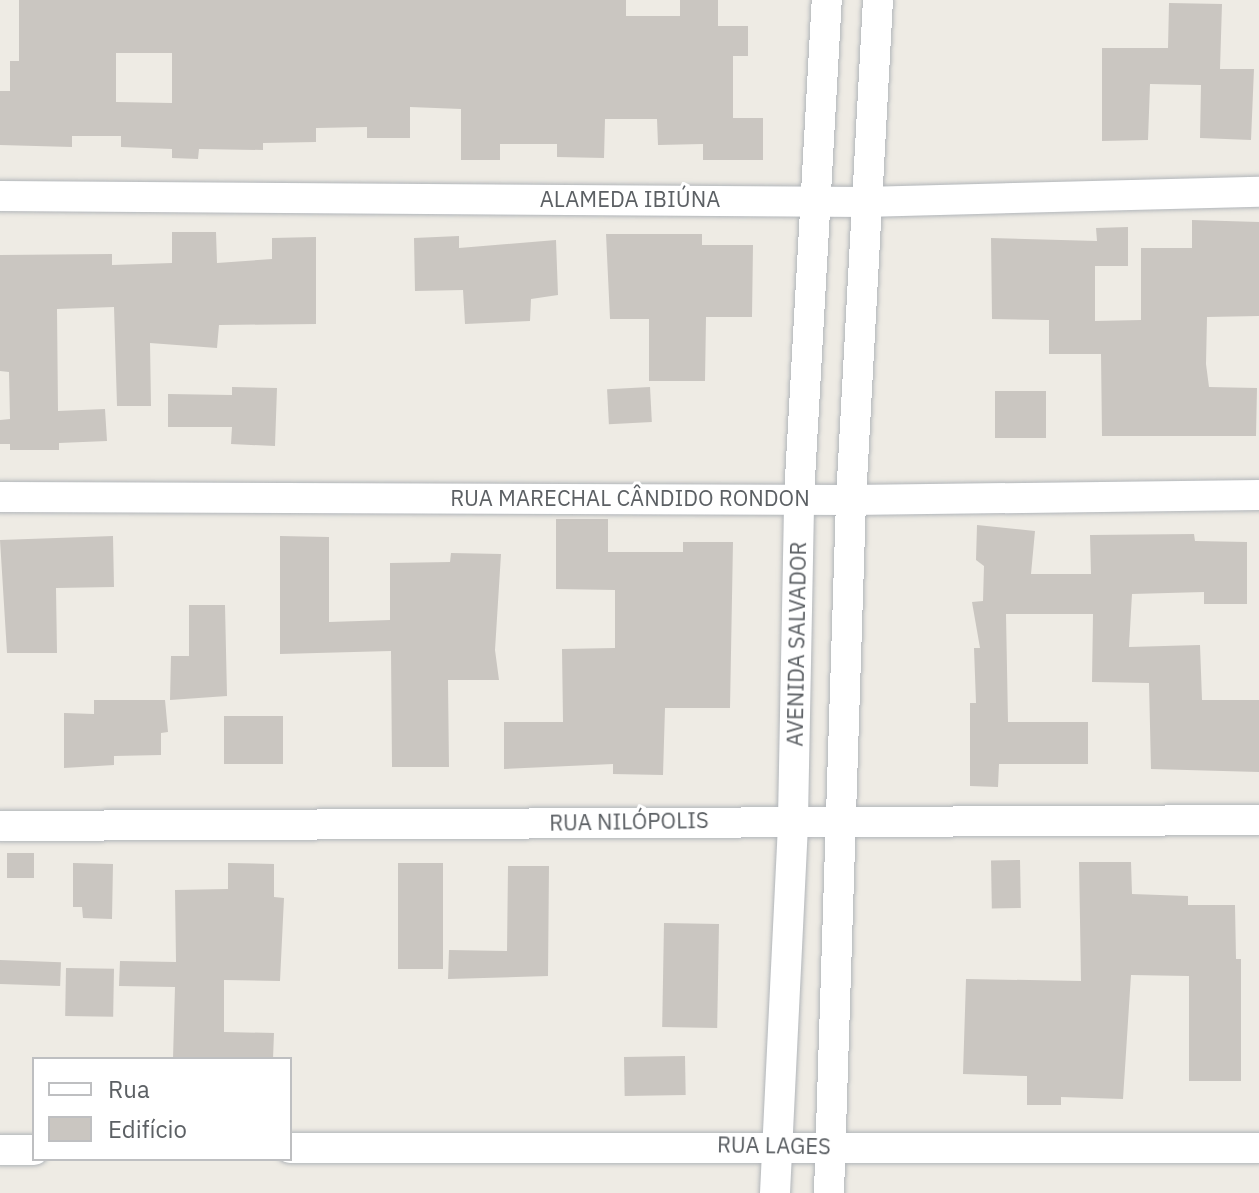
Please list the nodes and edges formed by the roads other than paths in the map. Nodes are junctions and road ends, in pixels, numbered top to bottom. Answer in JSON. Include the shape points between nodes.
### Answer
{"nodes":[{"id":1,"x":827,"y":0,"type":"edge"},
{"id":2,"x":878,"y":0,"type":"edge"},
{"id":3,"x":1259,"y":192,"type":"edge"},
{"id":4,"x":0,"y":196,"type":"edge"},
{"id":5,"x":812,"y":200,"type":"junction"},
{"id":6,"x":864,"y":202,"type":"junction"},
{"id":7,"x":1259,"y":495,"type":"edge"},
{"id":8,"x":0,"y":497,"type":"edge"},
{"id":9,"x":799,"y":497,"type":"junction"},
{"id":10,"x":851,"y":500,"type":"junction"},
{"id":11,"x":793,"y":819,"type":"junction"},
{"id":12,"x":843,"y":820,"type":"junction"},
{"id":13,"x":1259,"y":820,"type":"edge"},
{"id":14,"x":0,"y":826,"type":"edge"},
{"id":15,"x":777,"y":1144,"type":"junction"},
{"id":16,"x":831,"y":1146,"type":"junction"},
{"id":17,"x":292,"y":1148,"type":"edge"},
{"id":18,"x":1259,"y":1148,"type":"edge"},
{"id":19,"x":0,"y":1150,"type":"edge"},
{"id":20,"x":32,"y":1150,"type":"edge"},
{"id":21,"x":775,"y":1193,"type":"edge"},
{"id":22,"x":829,"y":1193,"type":"edge"}],
"edges":[{"from":1,"to":5,"type":"street","name":"AVENIDA SALVADOR"},
{"from":2,"to":6,"type":"street"},
{"from":3,"to":6,"type":"street","name":"ALAMEDA IBIÚNA"},
{"from":4,"to":5,"type":"street","name":"ALAMEDA IBIÚNA"},
{"from":5,"to":6,"type":"street","name":"ALAMEDA IBIÚNA"},
{"from":5,"to":9,"type":"street","name":"AVENIDA SALVADOR"},
{"from":6,"to":10,"type":"street"},
{"from":7,"to":10,"type":"street","name":"RUA MARECHAL CÂNDIDO RONDON"},
{"from":8,"to":9,"type":"street","name":"RUA MARECHAL CÂNDIDO RONDON"},
{"from":9,"to":10,"type":"street","name":"RUA MARECHAL CÂNDIDO RONDON"},
{"from":9,"to":11,"type":"street","name":"AVENIDA SALVADOR"},
{"from":10,"to":12,"type":"street"},
{"from":11,"to":12,"type":"street","name":"RUA NILÓPOLIS"},
{"from":11,"to":14,"type":"street","name":"RUA NILÓPOLIS"},
{"from":11,"to":15,"type":"street","name":"AVENIDA SALVADOR"},
{"from":12,"to":13,"type":"street","name":"RUA NILÓPOLIS"},
{"from":12,"to":16,"type":"street"},
{"from":15,"to":16,"type":"street","name":"RUA LAGES"},
{"from":15,"to":17,"type":"street","name":"RUA LAGES"},
{"from":15,"to":21,"type":"street","name":"AVENIDA SALVADOR"},
{"from":16,"to":18,"type":"street","name":"RUA LAGES"},
{"from":16,"to":22,"type":"street"},
{"from":19,"to":20,"type":"street"}]}
